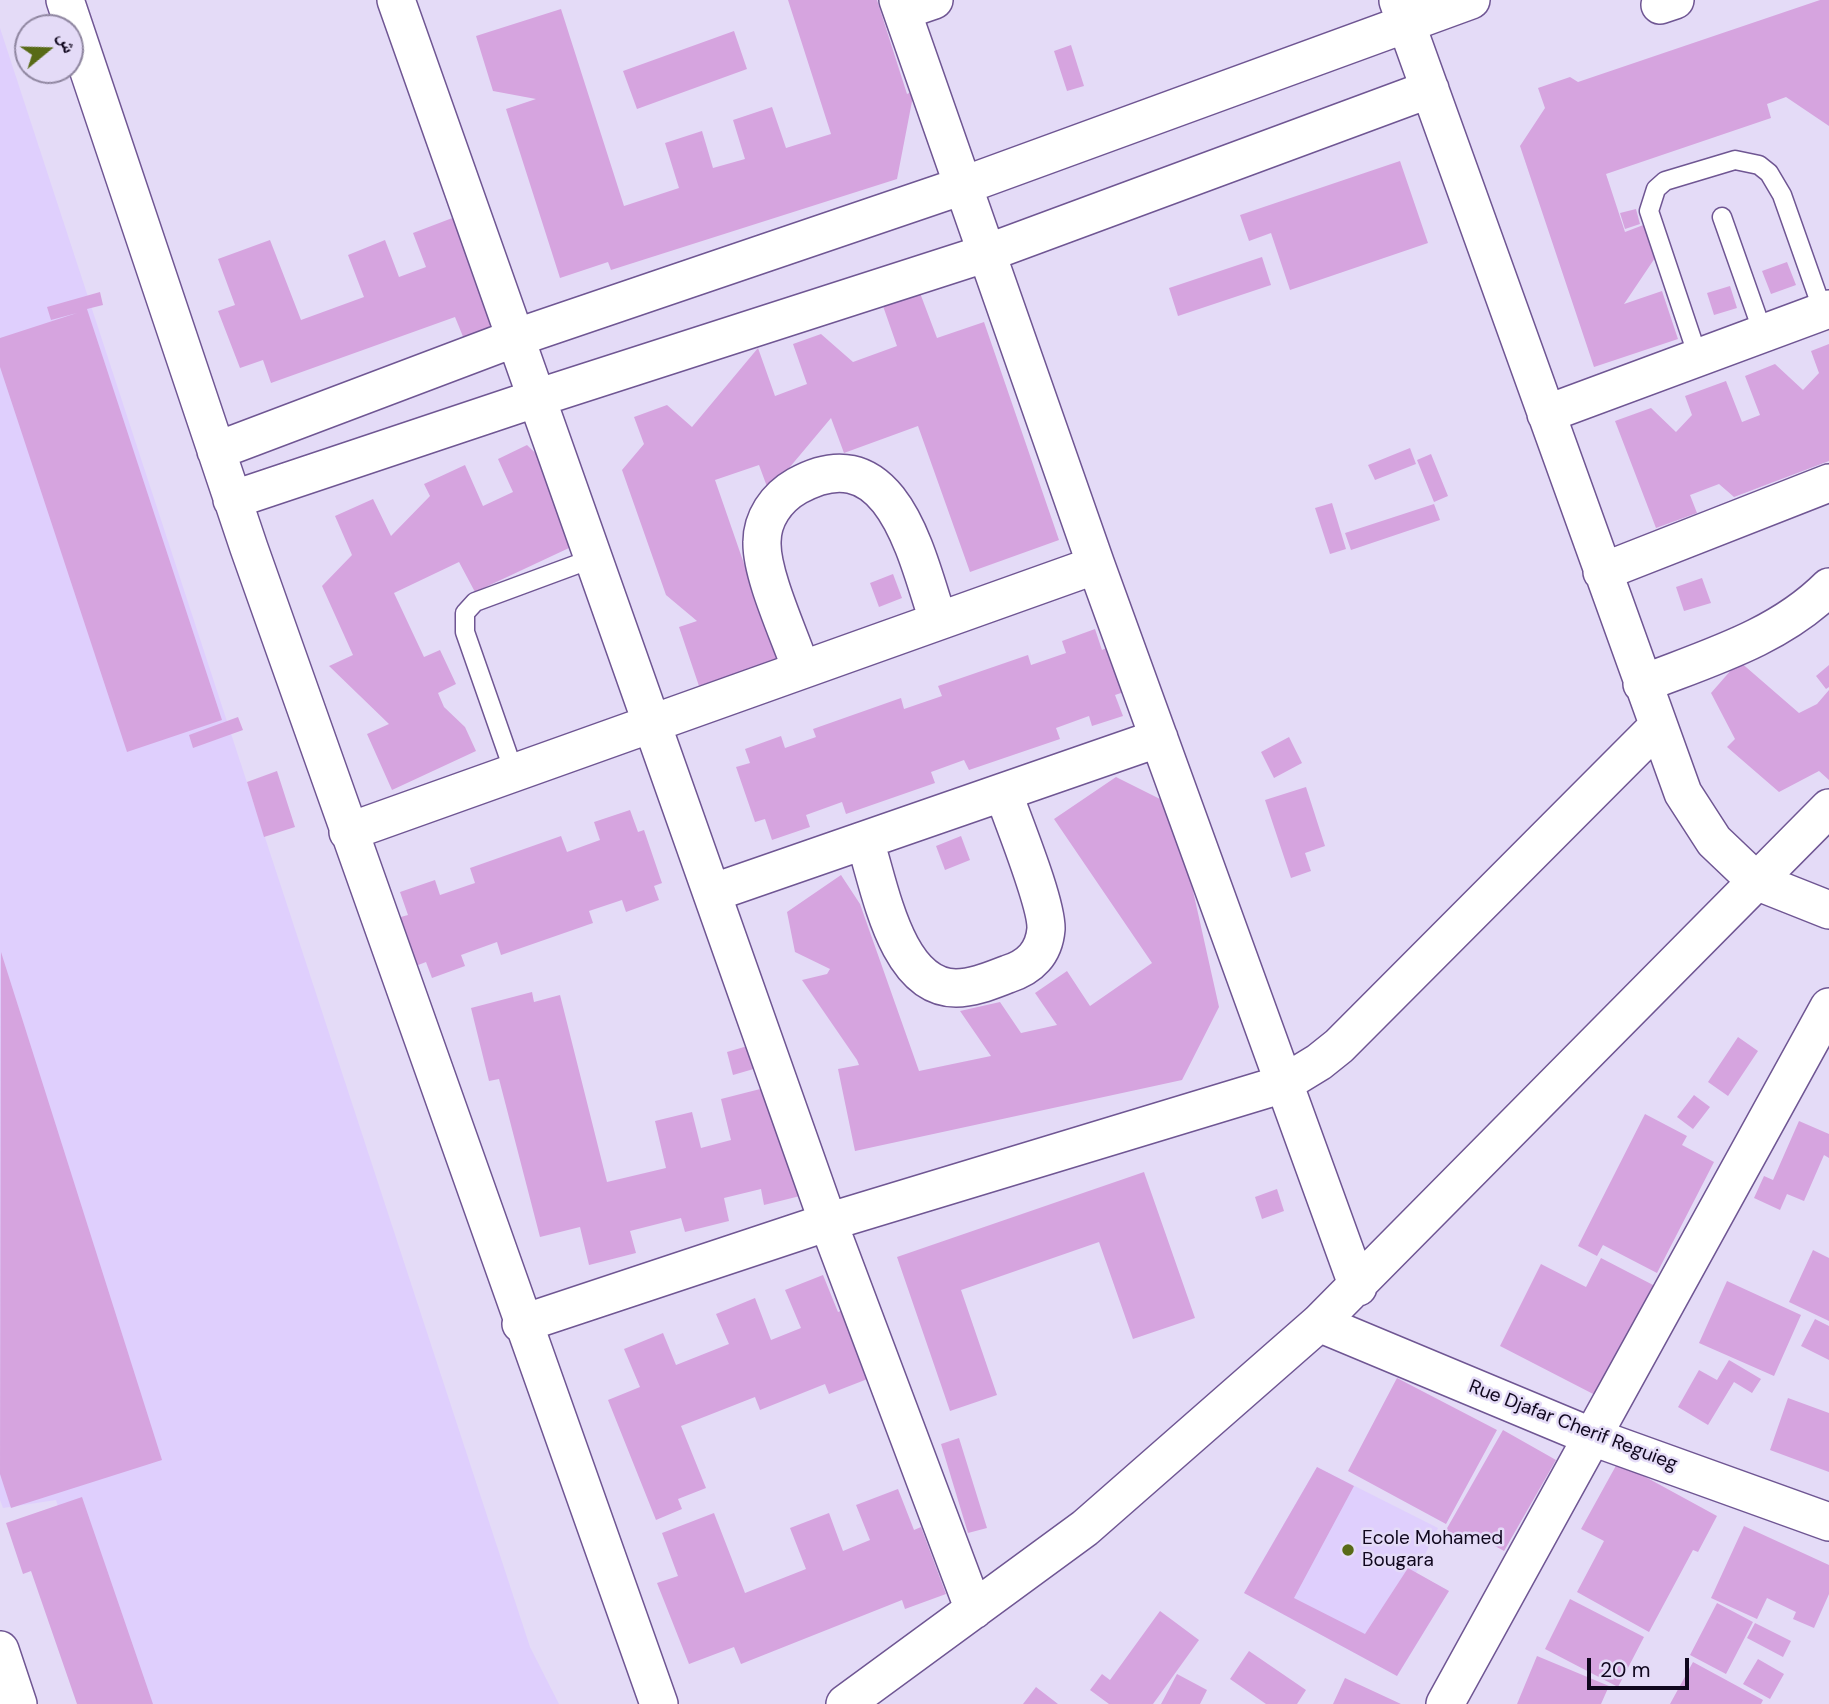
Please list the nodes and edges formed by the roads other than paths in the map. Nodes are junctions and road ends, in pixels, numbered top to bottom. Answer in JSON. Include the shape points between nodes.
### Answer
{"nodes":[{"id":1,"x":65,"y":0,"type":"edge"},
{"id":2,"x":396,"y":0,"type":"edge"},
{"id":3,"x":1471,"y":0,"type":"edge"},
{"id":4,"x":911,"y":4,"type":"edge"},
{"id":5,"x":1402,"y":11,"type":"edge"},
{"id":6,"x":1430,"y":89,"type":"junction"},
{"id":7,"x":962,"y":186,"type":"junction"},
{"id":8,"x":1722,"y":217,"type":"dead end"},
{"id":9,"x":987,"y":253,"type":"junction"},
{"id":10,"x":1826,"y":310,"type":"edge"},
{"id":11,"x":1763,"y":333,"type":"junction"},
{"id":12,"x":515,"y":338,"type":"junction"},
{"id":13,"x":1698,"y":358,"type":"junction"},
{"id":14,"x":537,"y":398,"type":"junction"},
{"id":15,"x":1546,"y":414,"type":"junction"},
{"id":16,"x":216,"y":451,"type":"junction"},
{"id":17,"x":1829,"y":483,"type":"edge"},
{"id":18,"x":233,"y":500,"type":"junction"},
{"id":19,"x":594,"y":558,"type":"junction"},
{"id":20,"x":1096,"y":565,"type":"junction"},
{"id":21,"x":1602,"y":572,"type":"junction"},
{"id":22,"x":1829,"y":587,"type":"edge"},
{"id":23,"x":939,"y":621,"type":"junction"},
{"id":24,"x":801,"y":669,"type":"junction"},
{"id":25,"x":1642,"y":684,"type":"junction"},
{"id":26,"x":651,"y":722,"type":"junction"},
{"id":27,"x":1658,"y":726,"type":"junction"},
{"id":28,"x":1159,"y":738,"type":"junction"},
{"id":29,"x":514,"y":772,"type":"junction"},
{"id":30,"x":1003,"y":792,"type":"junction"},
{"id":31,"x":1829,"y":808,"type":"edge"},
{"id":32,"x":348,"y":832,"type":"junction"},
{"id":33,"x":865,"y":841,"type":"junction"},
{"id":34,"x":1756,"y":881,"type":"junction"},
{"id":35,"x":712,"y":893,"type":"junction"},
{"id":36,"x":1829,"y":910,"type":"edge"},
{"id":37,"x":1829,"y":1007,"type":"edge"},
{"id":38,"x":1283,"y":1084,"type":"junction"},
{"id":39,"x":828,"y":1222,"type":"junction"},
{"id":40,"x":1358,"y":1287,"type":"junction"},
{"id":41,"x":1319,"y":1322,"type":"junction"},
{"id":42,"x":521,"y":1324,"type":"junction"},
{"id":43,"x":1590,"y":1436,"type":"junction"},
{"id":44,"x":1829,"y":1522,"type":"edge"},
{"id":45,"x":974,"y":1610,"type":"junction"},
{"id":46,"x":0,"y":1650,"type":"edge"},
{"id":47,"x":18,"y":1704,"type":"edge"},
{"id":48,"x":659,"y":1704,"type":"edge"},
{"id":49,"x":845,"y":1704,"type":"edge"},
{"id":50,"x":1445,"y":1704,"type":"edge"}],
"edges":[{"from":1,"to":16,"type":"street"},
{"from":2,"to":12,"type":"street"},
{"from":3,"to":5,"type":"street"},
{"from":4,"to":7,"type":"street"},
{"from":5,"to":6,"type":"street"},
{"from":5,"to":7,"type":"street"},
{"from":6,"to":9,"type":"street"},
{"from":6,"to":15,"type":"street"},
{"from":7,"to":9,"type":"street"},
{"from":7,"to":12,"type":"street"},
{"from":8,"to":11,"type":"lane"},
{"from":9,"to":14,"type":"street"},
{"from":9,"to":20,"type":"street"},
{"from":10,"to":11,"type":"street"},
{"from":10,"to":13,"type":"lane","via":[[1782,195],[1769,173],[1759,165],[1735,160],[1665,181],[1651,199],[1649,211]]},
{"from":11,"to":13,"type":"street"},
{"from":12,"to":14,"type":"street"},
{"from":12,"to":16,"type":"street"},
{"from":13,"to":15,"type":"street"},
{"from":14,"to":18,"type":"street"},
{"from":14,"to":19,"type":"street"},
{"from":15,"to":21,"type":"street"},
{"from":16,"to":18,"type":"street"},
{"from":17,"to":21,"type":"street"},
{"from":18,"to":32,"type":"street"},
{"from":19,"to":26,"type":"street"},
{"from":19,"to":29,"type":"lane","via":[[475,602],[465,613],[465,632]]},
{"from":20,"to":23,"type":"street"},
{"from":20,"to":28,"type":"street"},
{"from":21,"to":25,"type":"street"},
{"from":22,"to":25,"type":"street","via":[[1806,609],[1768,633]]},
{"from":23,"to":24,"type":"street"},
{"from":23,"to":24,"type":"street","via":[[908,531],[880,489],[860,477],[835,474],[810,479],[787,492],[770,511],[762,542],[763,558]]},
{"from":24,"to":26,"type":"street"},
{"from":25,"to":27,"type":"street"},
{"from":26,"to":29,"type":"street"},
{"from":26,"to":35,"type":"street"},
{"from":27,"to":34,"type":"street","via":[[1697,818],[1721,849]]},
{"from":27,"to":38,"type":"street","via":[[1339,1046]]},
{"from":28,"to":30,"type":"street"},
{"from":28,"to":38,"type":"street"},
{"from":29,"to":32,"type":"street"},
{"from":30,"to":33,"type":"street"},
{"from":30,"to":33,"type":"street","via":[[1046,925],[1041,950],[1023,969],[957,988],[941,986],[914,970],[898,943]]},
{"from":31,"to":34,"type":"street"},
{"from":32,"to":42,"type":"street"},
{"from":33,"to":35,"type":"street"},
{"from":34,"to":36,"type":"street"},
{"from":34,"to":40,"type":"street"},
{"from":35,"to":39,"type":"street"},
{"from":37,"to":43,"type":"street"},
{"from":38,"to":39,"type":"street"},
{"from":38,"to":40,"type":"street"},
{"from":39,"to":42,"type":"street"},
{"from":39,"to":45,"type":"street"},
{"from":40,"to":41,"type":"street"},
{"from":41,"to":43,"type":"street","name":"Rue Djafar Cherif Reguieg"},
{"from":41,"to":45,"type":"street","via":[[1085,1528]]},
{"from":42,"to":48,"type":"street"},
{"from":43,"to":44,"type":"street","name":"Rue Djafar Cherif Reguieg"},
{"from":43,"to":50,"type":"street"},
{"from":45,"to":49,"type":"street"},
{"from":46,"to":47,"type":"street"}]}
